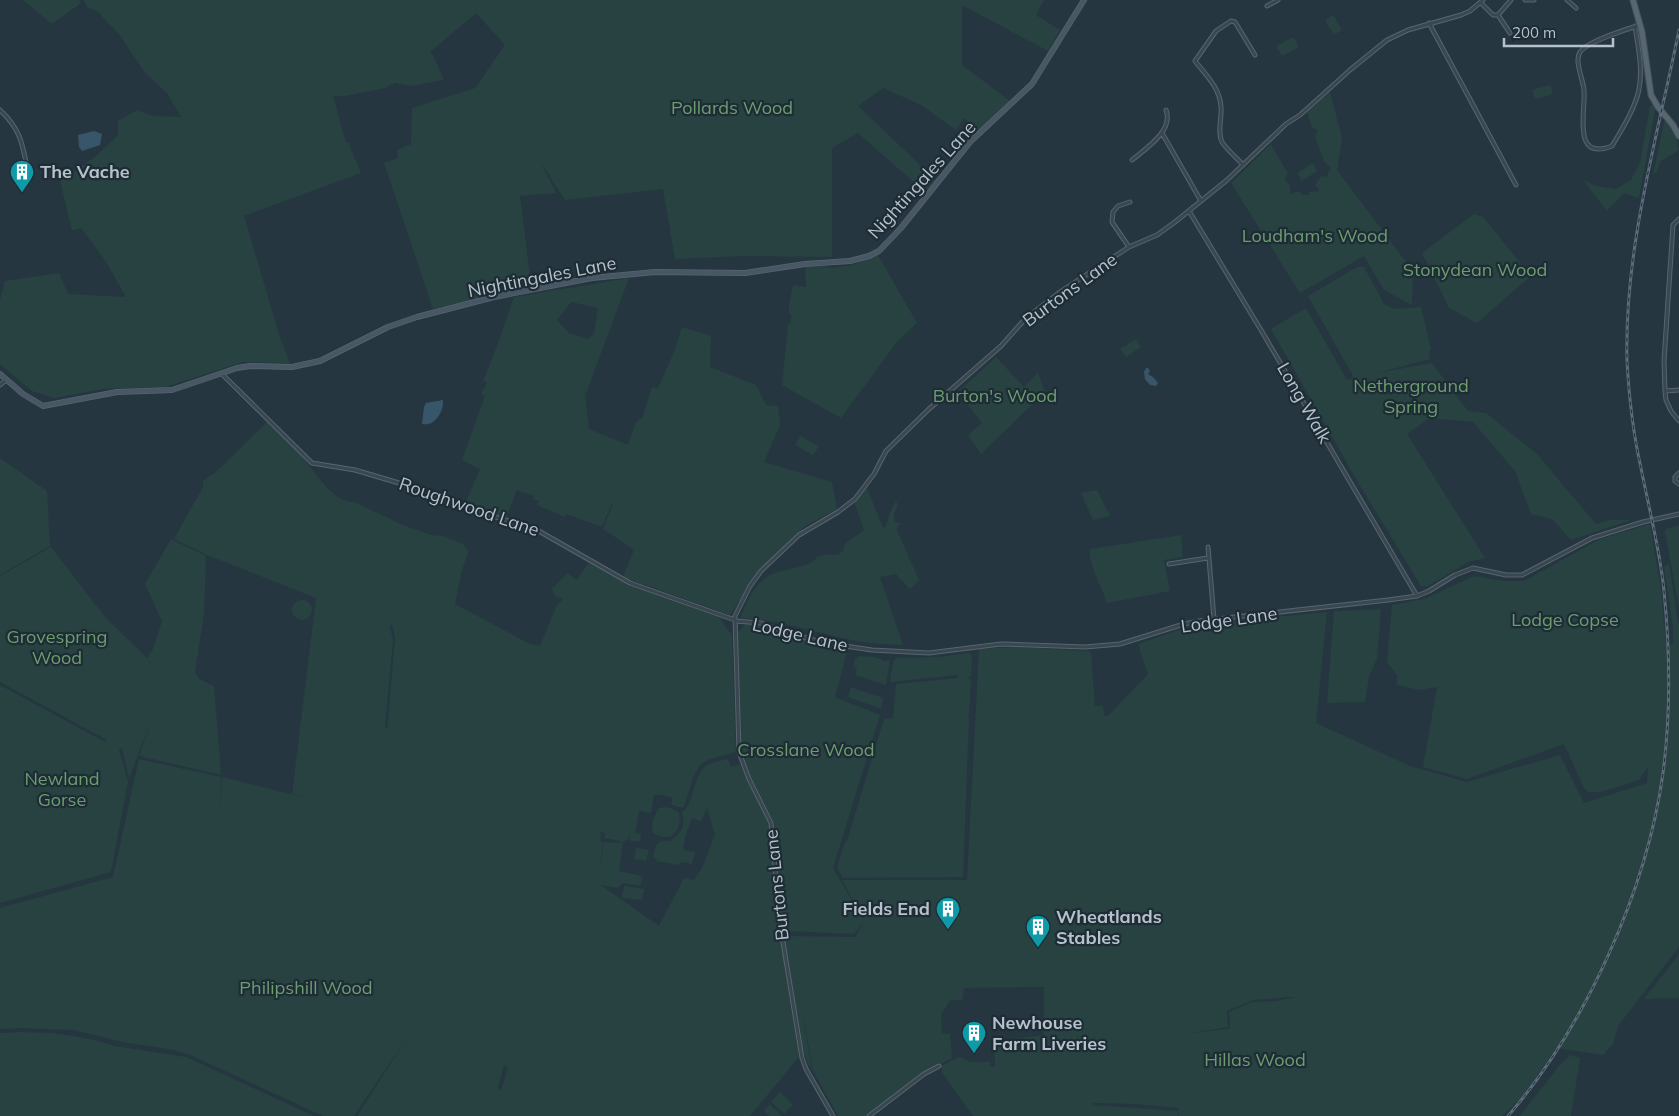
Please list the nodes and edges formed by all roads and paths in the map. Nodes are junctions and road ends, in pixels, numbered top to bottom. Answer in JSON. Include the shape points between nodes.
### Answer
{"nodes":[{"id":1,"x":1084,"y":0,"type":"edge"},
{"id":2,"x":1278,"y":0,"type":"edge"},
{"id":3,"x":1512,"y":0,"type":"edge"},
{"id":4,"x":1525,"y":0,"type":"edge"},
{"id":5,"x":1534,"y":0,"type":"edge"},
{"id":6,"x":1568,"y":0,"type":"edge"},
{"id":7,"x":1633,"y":0,"type":"edge"},
{"id":8,"x":1482,"y":1,"type":"edge"},
{"id":9,"x":1267,"y":6,"type":"dead end"},
{"id":10,"x":1576,"y":8,"type":"dead end"},
{"id":11,"x":1498,"y":15,"type":"junction"},
{"id":12,"x":1429,"y":23,"type":"junction"},
{"id":13,"x":1638,"y":26,"type":"junction"},
{"id":14,"x":1510,"y":33,"type":"dead end"},
{"id":15,"x":1255,"y":55,"type":"dead end"},
{"id":16,"x":1195,"y":61,"type":"junction"},
{"id":17,"x":1190,"y":62,"type":"dead end"},
{"id":18,"x":0,"y":110,"type":"edge"},
{"id":19,"x":1166,"y":110,"type":"dead end"},
{"id":20,"x":1162,"y":133,"type":"junction"},
{"id":21,"x":1679,"y":136,"type":"edge"},
{"id":22,"x":1132,"y":160,"type":"dead end"},
{"id":23,"x":1244,"y":165,"type":"junction"},
{"id":24,"x":30,"y":177,"type":"dead end"},
{"id":25,"x":1516,"y":185,"type":"dead end"},
{"id":26,"x":1201,"y":201,"type":"junction"},
{"id":27,"x":1130,"y":202,"type":"dead end"},
{"id":28,"x":1189,"y":211,"type":"junction"},
{"id":29,"x":1679,"y":219,"type":"edge"},
{"id":30,"x":1129,"y":247,"type":"junction"},
{"id":31,"x":0,"y":374,"type":"edge"},
{"id":32,"x":222,"y":374,"type":"junction"},
{"id":33,"x":6,"y":380,"type":"junction"},
{"id":34,"x":0,"y":385,"type":"edge"},
{"id":35,"x":1679,"y":390,"type":"edge"},
{"id":36,"x":1665,"y":392,"type":"junction"},
{"id":37,"x":1679,"y":421,"type":"edge"},
{"id":38,"x":1679,"y":473,"type":"edge"},
{"id":39,"x":1679,"y":484,"type":"edge"},
{"id":40,"x":1679,"y":514,"type":"edge"},
{"id":41,"x":1208,"y":547,"type":"dead end"},
{"id":42,"x":1208,"y":558,"type":"junction"},
{"id":43,"x":1169,"y":564,"type":"dead end"},
{"id":44,"x":1417,"y":596,"type":"junction"},
{"id":45,"x":1214,"y":620,"type":"junction"},
{"id":46,"x":735,"y":621,"type":"junction"},
{"id":47,"x":939,"y":1066,"type":"dead end"},
{"id":48,"x":833,"y":1116,"type":"edge"},
{"id":49,"x":870,"y":1116,"type":"edge"}],
"edges":[{"from":1,"to":32,"type":"main road","name":"Nightingales Lane","via":[[1032,84],[970,142],[900,228],[879,251],[869,256],[745,273],[655,272],[592,278],[418,316],[320,361],[292,367],[250,366]]},
{"from":2,"to":9,"type":"street"},
{"from":3,"to":11,"type":"street"},
{"from":4,"to":5,"type":"street"},
{"from":6,"to":10,"type":"street"},
{"from":7,"to":13,"type":"main road"},
{"from":8,"to":11,"type":"street","via":[[1493,15]]},
{"from":8,"to":12,"type":"street","name":"Burtons Lane","via":[[1470,11]]},
{"from":11,"to":14,"type":"street"},
{"from":12,"to":23,"type":"street","name":"Burtons Lane","via":[[1401,33],[1373,50],[1286,124]]},
{"from":12,"to":25,"type":"street"},
{"from":13,"to":13,"type":"street","via":[[1587,45],[1578,56],[1584,90],[1584,139],[1596,149],[1612,146],[1636,100],[1640,74]]},
{"from":13,"to":21,"type":"main road","via":[[1651,95]]},
{"from":15,"to":16,"type":"street","via":[[1235,22],[1231,21],[1216,30]]},
{"from":16,"to":17,"type":"street"},
{"from":16,"to":23,"type":"street","via":[[1218,92],[1222,142]]},
{"from":18,"to":24,"type":"street","via":[[21,137]]},
{"from":19,"to":20,"type":"street","via":[[1168,116]]},
{"from":20,"to":22,"type":"street"},
{"from":20,"to":26,"type":"street"},
{"from":23,"to":26,"type":"street","name":"Burtons Lane"},
{"from":26,"to":28,"type":"street","name":"Burtons Lane"},
{"from":27,"to":30,"type":"street","via":[[1118,206],[1113,212],[1112,222]]},
{"from":28,"to":30,"type":"street","name":"Burtons Lane","via":[[1157,234]]},
{"from":28,"to":44,"type":"street","name":"Long Walk"},
{"from":29,"to":36,"type":"street","via":[[1673,225]]},
{"from":30,"to":46,"type":"street","name":"Burtons Lane","via":[[1025,319],[987,359],[929,409],[886,451],[874,474],[854,499],[799,535],[760,570],[738,609]]},
{"from":31,"to":33,"type":"main road","name":"Nightingales Lane"},
{"from":32,"to":33,"type":"main road","name":"Nightingales Lane","via":[[172,390],[118,392],[43,406]]},
{"from":32,"to":46,"type":"street","name":"Roughwood Lane","via":[[312,463],[354,470],[399,483],[426,495],[537,530],[630,583]]},
{"from":33,"to":34,"type":"street"},
{"from":35,"to":36,"type":"street"},
{"from":36,"to":37,"type":"street","via":[[1671,411]]},
{"from":38,"to":39,"type":"street","via":[[1675,481]]},
{"from":40,"to":44,"type":"street","name":"Lodge Lane","via":[[1592,538],[1522,575],[1472,568]]},
{"from":41,"to":42,"type":"street"},
{"from":42,"to":43,"type":"street"},
{"from":42,"to":45,"type":"street"},
{"from":44,"to":45,"type":"street","name":"Lodge Lane"},
{"from":45,"to":46,"type":"street","name":"Lodge Lane","via":[[1184,624],[1120,644],[1085,647],[1001,644],[929,653],[891,652],[825,643],[761,623]]},
{"from":46,"to":48,"type":"street","name":"Burtons Lane","via":[[738,752],[771,823],[780,924],[802,1058]]},
{"from":47,"to":49,"type":"street"}]}
